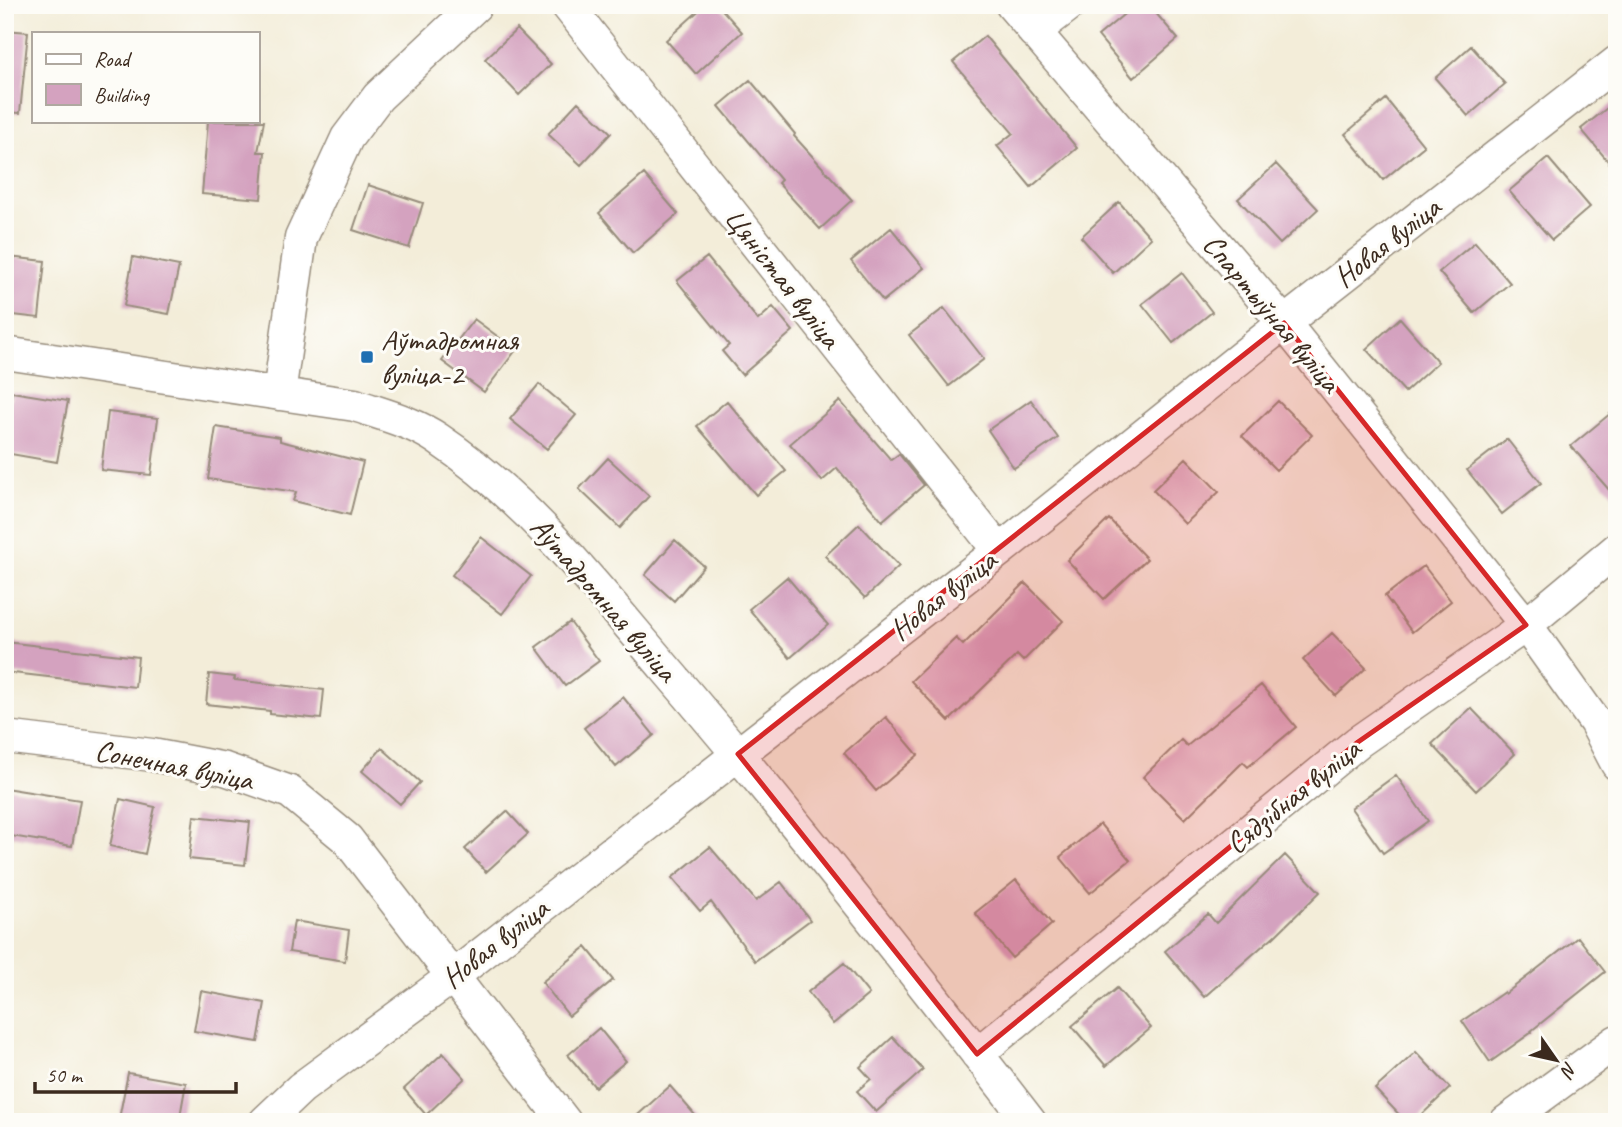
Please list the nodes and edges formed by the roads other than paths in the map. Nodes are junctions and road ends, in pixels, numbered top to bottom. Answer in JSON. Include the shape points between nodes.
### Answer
{"nodes":[{"id":1,"x":476,"y":5,"type":"edge"},
{"id":2,"x":567,"y":5,"type":"edge"},
{"id":3,"x":1012,"y":5,"type":"edge"},
{"id":4,"x":1069,"y":5,"type":"edge"},
{"id":5,"x":1034,"y":32,"type":"junction"},
{"id":6,"x":1617,"y":62,"type":"edge"},
{"id":7,"x":1284,"y":323,"type":"junction"},
{"id":8,"x":5,"y":353,"type":"edge"},
{"id":9,"x":279,"y":394,"type":"junction"},
{"id":10,"x":1617,"y":549,"type":"edge"},
{"id":11,"x":999,"y":551,"type":"junction"},
{"id":12,"x":1526,"y":625,"type":"junction"},
{"id":13,"x":5,"y":737,"type":"edge"},
{"id":14,"x":738,"y":754,"type":"junction"},
{"id":15,"x":1617,"y":764,"type":"edge"},
{"id":16,"x":452,"y":977,"type":"junction"},
{"id":17,"x":1617,"y":1041,"type":"edge"},
{"id":18,"x":977,"y":1054,"type":"junction"},
{"id":19,"x":265,"y":1122,"type":"edge"},
{"id":20,"x":565,"y":1122,"type":"edge"},
{"id":21,"x":1030,"y":1122,"type":"edge"},
{"id":22,"x":1506,"y":1122,"type":"edge"}],
"edges":[{"from":1,"to":9,"type":"street","via":[[378,97],[347,138],[302,238]]},
{"from":2,"to":11,"type":"street","name":"Цяністая вуліца"},
{"from":3,"to":5,"type":"street","name":"Спартыўная вуліца"},
{"from":4,"to":5,"type":"street"},
{"from":5,"to":7,"type":"street","name":"Спартыўная вуліца"},
{"from":6,"to":7,"type":"street","name":"Новая вуліца"},
{"from":7,"to":11,"type":"street","name":"Новая вуліца"},
{"from":7,"to":12,"type":"street","name":"Спартыўная вуліца"},
{"from":8,"to":9,"type":"street","name":"Аўтадромная вуліца"},
{"from":9,"to":14,"type":"street","name":"Аўтадромная вуліца","via":[[368,409],[408,423],[458,453],[552,536]]},
{"from":10,"to":12,"type":"street","name":"Сядзібная вуліца"},
{"from":11,"to":14,"type":"street","name":"Новая вуліца"},
{"from":12,"to":15,"type":"street","name":"Спартыўная вуліца","via":[[1595,722]]},
{"from":12,"to":18,"type":"street","name":"Сядзібная вуліца","via":[[1358,742]]},
{"from":13,"to":16,"type":"street","name":"Сонечная вуліца","via":[[225,769],[290,792],[347,839]]},
{"from":14,"to":16,"type":"street","name":"Новая вуліца"},
{"from":14,"to":18,"type":"street","name":"Аўтадромная вуліца"},
{"from":16,"to":19,"type":"street","name":"Новая вуліца","via":[[301,1088]]},
{"from":16,"to":20,"type":"street","name":"Сонечная вуліца"},
{"from":17,"to":22,"type":"street"},
{"from":18,"to":21,"type":"street","name":"Аўтадромная вуліца"}]}
